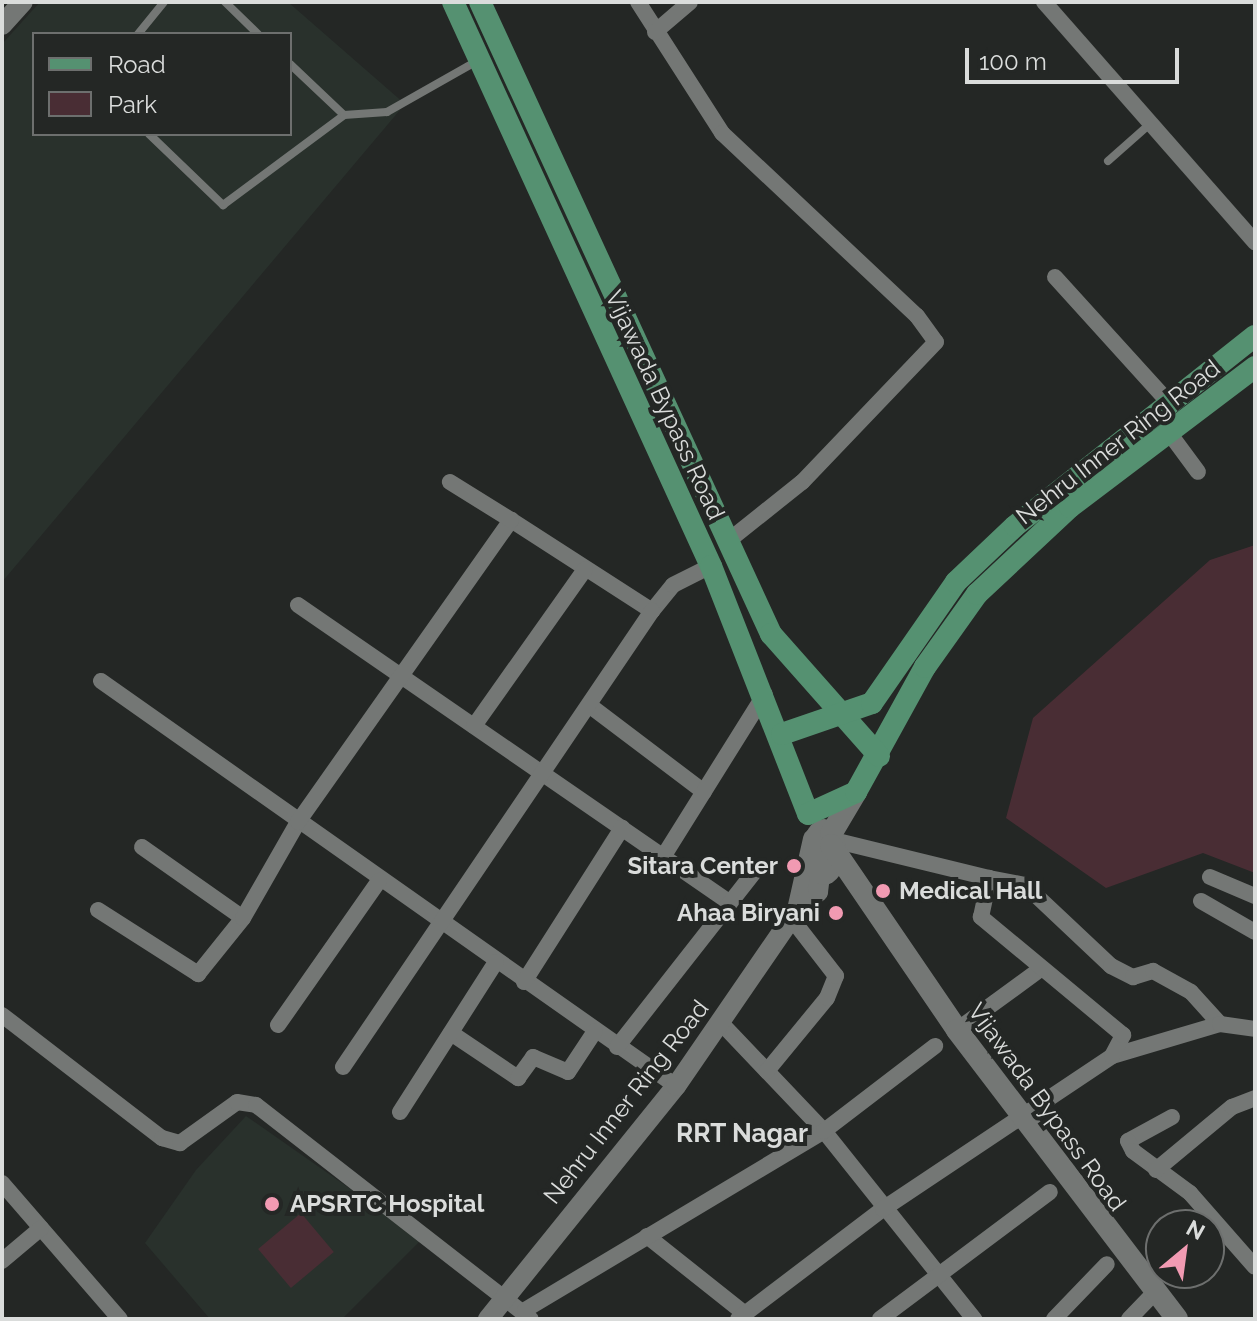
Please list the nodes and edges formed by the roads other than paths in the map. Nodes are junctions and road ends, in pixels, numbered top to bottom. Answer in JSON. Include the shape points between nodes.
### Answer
{"nodes":[{"id":1,"x":23,"y":2,"type":"edge"},
{"id":2,"x":164,"y":2,"type":"edge"},
{"id":3,"x":225,"y":2,"type":"edge"},
{"id":4,"x":453,"y":2,"type":"edge"},
{"id":5,"x":480,"y":2,"type":"edge"},
{"id":6,"x":638,"y":2,"type":"edge"},
{"id":7,"x":690,"y":2,"type":"edge"},
{"id":8,"x":1044,"y":2,"type":"edge"},
{"id":9,"x":2,"y":25,"type":"edge"},
{"id":10,"x":140,"y":32,"type":"edge"},
{"id":11,"x":256,"y":32,"type":"edge"},
{"id":12,"x":655,"y":32,"type":"junction"},
{"id":13,"x":498,"y":41,"type":"junction"},
{"id":14,"x":478,"y":57,"type":"junction"},
{"id":15,"x":292,"y":66,"type":"edge"},
{"id":16,"x":344,"y":115,"type":"junction"},
{"id":17,"x":1151,"y":123,"type":"junction"},
{"id":18,"x":151,"y":136,"type":"edge"},
{"id":19,"x":1108,"y":161,"type":"dead end"},
{"id":20,"x":1255,"y":242,"type":"edge"},
{"id":21,"x":592,"y":245,"type":"junction"},
{"id":22,"x":570,"y":262,"type":"junction"},
{"id":23,"x":1055,"y":277,"type":"dead end"},
{"id":24,"x":1255,"y":336,"type":"edge"},
{"id":25,"x":1255,"y":367,"type":"edge"},
{"id":26,"x":1171,"y":405,"type":"junction"},
{"id":27,"x":1170,"y":434,"type":"junction"},
{"id":28,"x":1198,"y":472,"type":"dead end"},
{"id":29,"x":450,"y":482,"type":"dead end"},
{"id":30,"x":511,"y":520,"type":"junction"},
{"id":31,"x":728,"y":541,"type":"junction"},
{"id":32,"x":711,"y":566,"type":"junction"},
{"id":33,"x":585,"y":569,"type":"junction"},
{"id":34,"x":298,"y":605,"type":"dead end"},
{"id":35,"x":652,"y":611,"type":"junction"},
{"id":36,"x":402,"y":676,"type":"junction"},
{"id":37,"x":101,"y":681,"type":"dead end"},
{"id":38,"x":765,"y":694,"type":"junction"},
{"id":39,"x":589,"y":705,"type":"junction"},
{"id":40,"x":843,"y":715,"type":"junction"},
{"id":41,"x":474,"y":726,"type":"junction"},
{"id":42,"x":782,"y":734,"type":"junction"},
{"id":43,"x":879,"y":756,"type":"junction"},
{"id":44,"x":542,"y":773,"type":"junction"},
{"id":45,"x":704,"y":792,"type":"junction"},
{"id":46,"x":298,"y":822,"type":"junction"},
{"id":47,"x":622,"y":828,"type":"junction"},
{"id":48,"x":822,"y":837,"type":"junction"},
{"id":49,"x":142,"y":847,"type":"dead end"},
{"id":50,"x":663,"y":857,"type":"junction"},
{"id":51,"x":755,"y":871,"type":"dead end"},
{"id":52,"x":1210,"y":877,"type":"dead end"},
{"id":53,"x":989,"y":878,"type":"junction"},
{"id":54,"x":379,"y":881,"type":"junction"},
{"id":55,"x":1255,"y":896,"type":"edge"},
{"id":56,"x":726,"y":900,"type":"junction"},
{"id":57,"x":1201,"y":901,"type":"dead end"},
{"id":58,"x":98,"y":910,"type":"dead end"},
{"id":59,"x":794,"y":914,"type":"junction"},
{"id":60,"x":243,"y":918,"type":"junction"},
{"id":61,"x":437,"y":922,"type":"junction"},
{"id":62,"x":1255,"y":932,"type":"edge"},
{"id":63,"x":496,"y":962,"type":"junction"},
{"id":64,"x":1038,"y":971,"type":"junction"},
{"id":65,"x":524,"y":982,"type":"junction"},
{"id":66,"x":2,"y":1015,"type":"edge"},
{"id":67,"x":1220,"y":1024,"type":"junction"},
{"id":68,"x":278,"y":1025,"type":"dead end"},
{"id":69,"x":723,"y":1025,"type":"junction"},
{"id":70,"x":1255,"y":1029,"type":"edge"},
{"id":71,"x":957,"y":1030,"type":"junction"},
{"id":72,"x":595,"y":1031,"type":"junction"},
{"id":73,"x":451,"y":1033,"type":"junction"},
{"id":74,"x":935,"y":1046,"type":"dead end"},
{"id":75,"x":617,"y":1047,"type":"junction"},
{"id":76,"x":1112,"y":1056,"type":"junction"},
{"id":77,"x":343,"y":1067,"type":"dead end"},
{"id":78,"x":767,"y":1071,"type":"junction"},
{"id":79,"x":676,"y":1086,"type":"junction"},
{"id":80,"x":1255,"y":1098,"type":"edge"},
{"id":81,"x":400,"y":1112,"type":"dead end"},
{"id":82,"x":1021,"y":1114,"type":"junction"},
{"id":83,"x":1172,"y":1117,"type":"dead end"},
{"id":84,"x":824,"y":1131,"type":"junction"},
{"id":85,"x":1156,"y":1170,"type":"junction"},
{"id":86,"x":2,"y":1183,"type":"edge"},
{"id":87,"x":1050,"y":1192,"type":"dead end"},
{"id":88,"x":883,"y":1209,"type":"junction"},
{"id":89,"x":41,"y":1228,"type":"junction"},
{"id":90,"x":647,"y":1236,"type":"junction"},
{"id":91,"x":2,"y":1261,"type":"edge"},
{"id":92,"x":1107,"y":1264,"type":"dead end"},
{"id":93,"x":1255,"y":1267,"type":"edge"},
{"id":94,"x":940,"y":1279,"type":"junction"},
{"id":95,"x":1154,"y":1293,"type":"junction"},
{"id":96,"x":508,"y":1296,"type":"junction"},
{"id":97,"x":528,"y":1315,"type":"edge"},
{"id":98,"x":742,"y":1317,"type":"edge"},
{"id":99,"x":120,"y":1319,"type":"edge"},
{"id":100,"x":488,"y":1319,"type":"edge"},
{"id":101,"x":880,"y":1319,"type":"edge"},
{"id":102,"x":974,"y":1319,"type":"edge"},
{"id":103,"x":1054,"y":1319,"type":"edge"},
{"id":104,"x":1129,"y":1319,"type":"edge"},
{"id":105,"x":1177,"y":1319,"type":"edge"}],
"edges":[{"from":1,"to":9,"type":"street"},
{"from":2,"to":10,"type":"lane"},
{"from":3,"to":11,"type":"lane"},
{"from":4,"to":14,"type":"main road","name":"Vijawada Bypass Road"},
{"from":5,"to":13,"type":"main road","name":"Vijawada Bypass Road"},
{"from":6,"to":12,"type":"street"},
{"from":7,"to":12,"type":"street"},
{"from":8,"to":17,"type":"street"},
{"from":12,"to":31,"type":"street","via":[[722,133],[936,342],[802,482]]},
{"from":13,"to":14,"type":"lane"},
{"from":13,"to":21,"type":"main road","name":"Vijawada Bypass Road"},
{"from":14,"to":16,"type":"lane","via":[[387,112]]},
{"from":14,"to":22,"type":"main road","name":"Vijawada Bypass Road"},
{"from":15,"to":16,"type":"lane"},
{"from":16,"to":18,"type":"lane","via":[[223,205]]},
{"from":17,"to":19,"type":"lane"},
{"from":17,"to":20,"type":"street"},
{"from":21,"to":22,"type":"lane"},
{"from":21,"to":31,"type":"main road","name":"Vijawada Bypass Road"},
{"from":22,"to":32,"type":"main road","name":"Vijawada Bypass Road"},
{"from":23,"to":26,"type":"street"},
{"from":24,"to":26,"type":"main road","name":"Nehru Inner Ring Road"},
{"from":25,"to":27,"type":"main road","name":"Nehru Inner Ring Road"},
{"from":26,"to":40,"type":"main road","name":"Nehru Inner Ring Road","via":[[1005,535],[926,618],[883,692]]},
{"from":27,"to":28,"type":"street"},
{"from":27,"to":43,"type":"main road","name":"Nehru Inner Ring Road","via":[[1070,507],[977,594],[925,667]]},
{"from":29,"to":30,"type":"street"},
{"from":30,"to":33,"type":"street"},
{"from":30,"to":36,"type":"street"},
{"from":31,"to":40,"type":"main road","name":"Vijawada Bypass Road","via":[[791,665]]},
{"from":32,"to":35,"type":"street","via":[[673,585]]},
{"from":32,"to":38,"type":"main road","name":"Vijawada Bypass Road"},
{"from":33,"to":35,"type":"street"},
{"from":33,"to":41,"type":"street"},
{"from":34,"to":36,"type":"street"},
{"from":35,"to":39,"type":"street"},
{"from":36,"to":41,"type":"street"},
{"from":36,"to":46,"type":"street"},
{"from":37,"to":46,"type":"street"},
{"from":38,"to":42,"type":"main road","name":"Vijawada Bypass Road"},
{"from":38,"to":45,"type":"street"},
{"from":39,"to":44,"type":"street"},
{"from":39,"to":45,"type":"street"},
{"from":40,"to":42,"type":"main road","name":"Nehru Inner Ring Road"},
{"from":40,"to":43,"type":"main road","name":"Vijawada Bypass Road"},
{"from":41,"to":44,"type":"street"},
{"from":42,"to":48,"type":"main road","name":"Vijawada Bypass Road"},
{"from":43,"to":48,"type":"main road","name":"Nehru Inner Ring Road"},
{"from":44,"to":47,"type":"street"},
{"from":44,"to":61,"type":"street"},
{"from":45,"to":50,"type":"street"},
{"from":46,"to":54,"type":"street"},
{"from":46,"to":60,"type":"street"},
{"from":47,"to":50,"type":"street"},
{"from":47,"to":65,"type":"street"},
{"from":48,"to":53,"type":"street"},
{"from":48,"to":59,"type":"street","name":"Nehru Inner Ring Road","via":[[821,885]]},
{"from":48,"to":71,"type":"main road","name":"Vijawada Bypass Road"},
{"from":49,"to":60,"type":"street"},
{"from":50,"to":56,"type":"street"},
{"from":51,"to":56,"type":"street"},
{"from":52,"to":55,"type":"street"},
{"from":53,"to":64,"type":"street","via":[[981,917]]},
{"from":53,"to":67,"type":"street","via":[[1025,885],[1111,966],[1133,977],[1153,971],[1191,992]]},
{"from":54,"to":61,"type":"street"},
{"from":54,"to":68,"type":"street"},
{"from":56,"to":75,"type":"street"},
{"from":57,"to":62,"type":"street"},
{"from":58,"to":60,"type":"street","via":[[192,975]]},
{"from":59,"to":69,"type":"street","name":"Nehru Inner Ring Road"},
{"from":59,"to":78,"type":"street","via":[[836,976],[827,998]]},
{"from":61,"to":63,"type":"street"},
{"from":61,"to":77,"type":"street"},
{"from":63,"to":65,"type":"street"},
{"from":63,"to":73,"type":"street"},
{"from":64,"to":71,"type":"street"},
{"from":64,"to":76,"type":"street","via":[[1123,1035]]},
{"from":65,"to":72,"type":"street"},
{"from":66,"to":96,"type":"street","via":[[162,1138],[180,1143],[237,1102],[256,1105]]},
{"from":67,"to":70,"type":"street"},
{"from":67,"to":76,"type":"street"},
{"from":69,"to":78,"type":"street"},
{"from":69,"to":79,"type":"street","name":"Nehru Inner Ring Road"},
{"from":71,"to":82,"type":"main road","name":"Vijawada Bypass Road"},
{"from":72,"to":73,"type":"street","via":[[568,1072],[533,1057],[518,1078]]},
{"from":72,"to":75,"type":"street"},
{"from":73,"to":81,"type":"street"},
{"from":74,"to":84,"type":"street"},
{"from":75,"to":79,"type":"street"},
{"from":76,"to":82,"type":"street"},
{"from":78,"to":84,"type":"street"},
{"from":79,"to":96,"type":"street","name":"Nehru Inner Ring Road"},
{"from":80,"to":85,"type":"street","via":[[1232,1107]]},
{"from":82,"to":88,"type":"street"},
{"from":82,"to":95,"type":"main road","name":"Vijawada Bypass Road"},
{"from":83,"to":85,"type":"street","via":[[1128,1141]]},
{"from":84,"to":88,"type":"street"},
{"from":84,"to":90,"type":"street"},
{"from":85,"to":93,"type":"street","via":[[1190,1193]]},
{"from":86,"to":89,"type":"street"},
{"from":87,"to":94,"type":"street"},
{"from":88,"to":94,"type":"street"},
{"from":88,"to":98,"type":"street"},
{"from":89,"to":91,"type":"street"},
{"from":89,"to":99,"type":"street"},
{"from":90,"to":97,"type":"street"},
{"from":90,"to":98,"type":"street"},
{"from":92,"to":103,"type":"street"},
{"from":94,"to":101,"type":"street"},
{"from":94,"to":102,"type":"street"},
{"from":95,"to":104,"type":"street"},
{"from":95,"to":105,"type":"main road","name":"Vijawada Bypass Road"},
{"from":96,"to":97,"type":"street"},
{"from":96,"to":100,"type":"street","name":"Nehru Inner Ring Road"}]}
